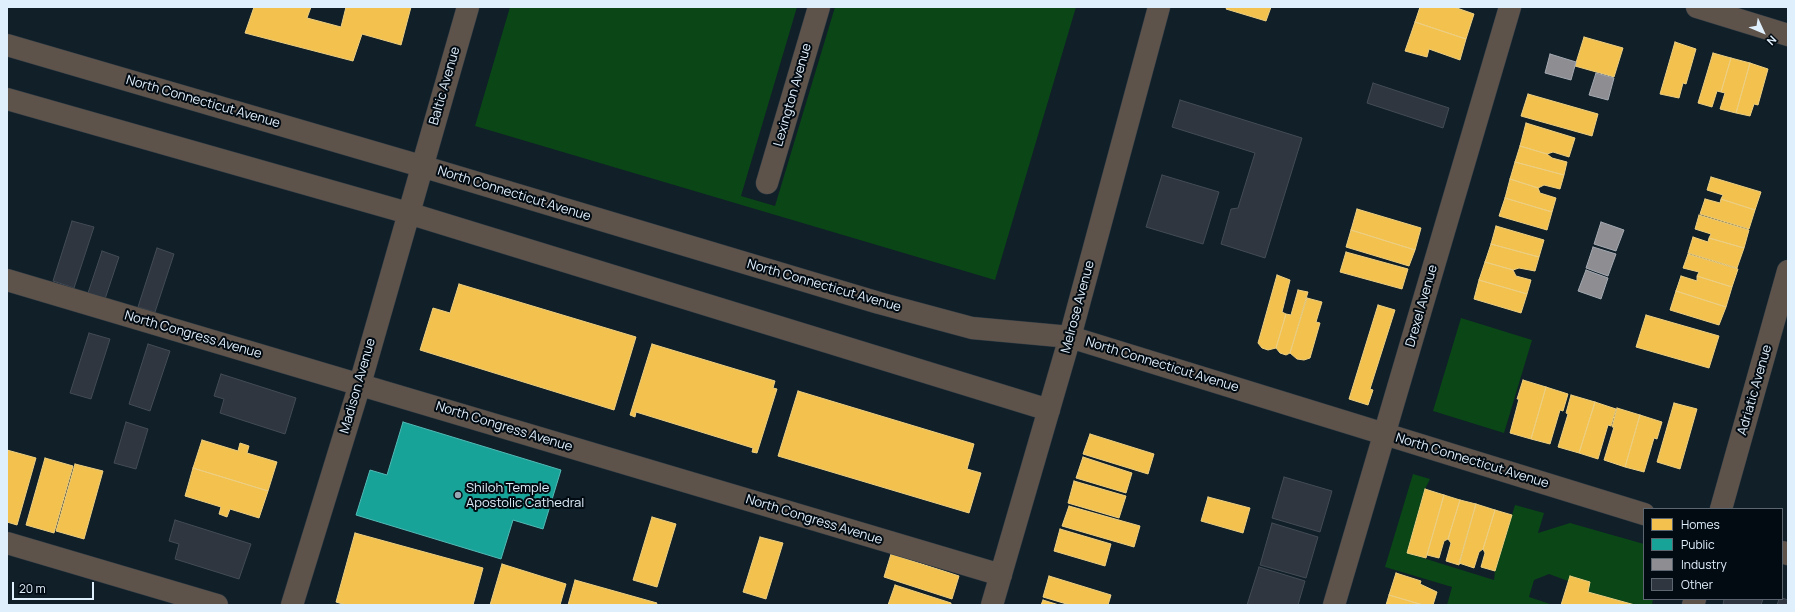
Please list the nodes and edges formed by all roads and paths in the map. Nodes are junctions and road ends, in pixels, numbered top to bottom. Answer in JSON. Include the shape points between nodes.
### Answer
{"nodes":[{"id":1,"x":468,"y":7,"type":"edge"},
{"id":2,"x":819,"y":7,"type":"edge"},
{"id":3,"x":1159,"y":7,"type":"edge"},
{"id":4,"x":1510,"y":7,"type":"edge"},
{"id":5,"x":1697,"y":7,"type":"edge"},
{"id":6,"x":1788,"y":35,"type":"edge"},
{"id":7,"x":7,"y":45,"type":"edge"},
{"id":8,"x":7,"y":99,"type":"edge"},
{"id":9,"x":421,"y":166,"type":"junction"},
{"id":10,"x":767,"y":183,"type":"dead end"},
{"id":11,"x":408,"y":213,"type":"junction"},
{"id":12,"x":1788,"y":271,"type":"edge"},
{"id":13,"x":7,"y":280,"type":"edge"},
{"id":14,"x":1070,"y":337,"type":"junction"},
{"id":15,"x":360,"y":384,"type":"junction"},
{"id":16,"x":1049,"y":410,"type":"junction"},
{"id":17,"x":1384,"y":434,"type":"junction"},
{"id":18,"x":1721,"y":508,"type":"edge"},
{"id":19,"x":1643,"y":514,"type":"edge"},
{"id":20,"x":7,"y":543,"type":"edge"},
{"id":21,"x":1001,"y":576,"type":"junction"},
{"id":22,"x":217,"y":605,"type":"edge"},
{"id":23,"x":292,"y":605,"type":"edge"},
{"id":24,"x":992,"y":605,"type":"edge"},
{"id":25,"x":1334,"y":605,"type":"edge"}],
"edges":[{"from":1,"to":9,"type":"street","name":"Baltic Avenue"},
{"from":2,"to":10,"type":"street","name":"Lexington Avenue"},
{"from":3,"to":14,"type":"street","name":"Melrose Avenue"},
{"from":4,"to":17,"type":"street","name":"Drexel Avenue"},
{"from":5,"to":6,"type":"street"},
{"from":7,"to":9,"type":"street","name":"North Connecticut Avenue"},
{"from":8,"to":11,"type":"street"},
{"from":9,"to":11,"type":"street","name":"Madison Avenue"},
{"from":9,"to":14,"type":"street","name":"North Connecticut Avenue","via":[[871,301],[972,328]]},
{"from":11,"to":15,"type":"street","name":"Madison Avenue"},
{"from":11,"to":16,"type":"street"},
{"from":12,"to":18,"type":"street","name":"Adriatic Avenue"},
{"from":13,"to":15,"type":"street","name":"North Congress Avenue"},
{"from":14,"to":16,"type":"street","name":"Melrose Avenue"},
{"from":14,"to":17,"type":"street","name":"North Connecticut Avenue"},
{"from":15,"to":21,"type":"street","name":"North Congress Avenue"},
{"from":15,"to":23,"type":"street","name":"Madison Avenue"},
{"from":16,"to":21,"type":"street","name":"Melrose Avenue"},
{"from":17,"to":19,"type":"street","name":"North Connecticut Avenue"},
{"from":17,"to":25,"type":"street","name":"Drexel Avenue"},
{"from":20,"to":22,"type":"street"},
{"from":21,"to":24,"type":"street","name":"Melrose Avenue"}]}
